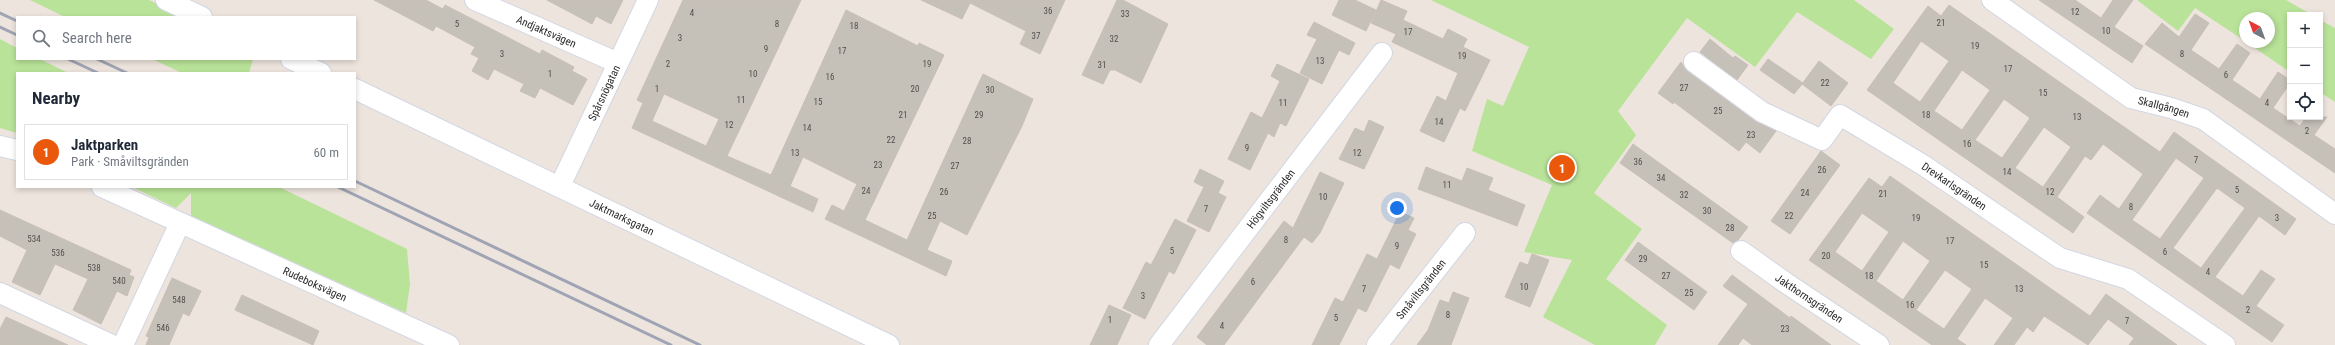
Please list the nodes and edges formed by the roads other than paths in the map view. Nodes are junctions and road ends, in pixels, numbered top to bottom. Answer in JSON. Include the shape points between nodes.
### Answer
{"nodes":[{"id":1,"x":166,"y":0,"type":"edge"},
{"id":2,"x":476,"y":0,"type":"edge"},
{"id":3,"x":648,"y":0,"type":"edge"},
{"id":4,"x":1992,"y":0,"type":"edge"},
{"id":5,"x":200,"y":16,"type":"edge"},
{"id":6,"x":1382,"y":53,"type":"dead end"},
{"id":7,"x":293,"y":60,"type":"edge"},
{"id":8,"x":1694,"y":62,"type":"dead end"},
{"id":9,"x":618,"y":63,"type":"junction"},
{"id":10,"x":319,"y":72,"type":"edge"},
{"id":11,"x":356,"y":89,"type":"edge"},
{"id":12,"x":0,"y":146,"type":"edge"},
{"id":13,"x":16,"y":150,"type":"edge"},
{"id":14,"x":560,"y":186,"type":"junction"},
{"id":15,"x":104,"y":188,"type":"edge"},
{"id":16,"x":2335,"y":214,"type":"edge"},
{"id":17,"x":180,"y":223,"type":"junction"},
{"id":18,"x":1465,"y":233,"type":"dead end"},
{"id":19,"x":1741,"y":251,"type":"dead end"},
{"id":20,"x":0,"y":293,"type":"edge"},
{"id":21,"x":91,"y":340,"type":"edge"},
{"id":22,"x":112,"y":345,"type":"edge"},
{"id":23,"x":123,"y":345,"type":"edge"},
{"id":24,"x":449,"y":345,"type":"edge"},
{"id":25,"x":889,"y":345,"type":"edge"},
{"id":26,"x":1159,"y":345,"type":"edge"},
{"id":27,"x":1377,"y":345,"type":"edge"},
{"id":28,"x":1879,"y":345,"type":"edge"},
{"id":29,"x":2225,"y":345,"type":"edge"}],
"edges":[{"from":1,"to":5,"type":"street"},
{"from":2,"to":9,"type":"street","name":"Andjaktsvägen"},
{"from":3,"to":9,"type":"street","name":"Spårsnögatan"},
{"from":4,"to":16,"type":"street","name":"Skallgången","via":[[2131,98],[2202,119]]},
{"from":6,"to":26,"type":"street","name":"Högviltsgränden"},
{"from":7,"to":10,"type":"street"},
{"from":8,"to":29,"type":"street","name":"Drevkarlsgränden","via":[[1762,112],[1822,140],[1840,116],[1923,165],[2060,258],[2128,279]]},
{"from":9,"to":14,"type":"street","name":"Spårsnögatan"},
{"from":11,"to":14,"type":"street","name":"Jaktmarksgatan"},
{"from":12,"to":13,"type":"street"},
{"from":14,"to":25,"type":"street","name":"Jaktmarksgatan"},
{"from":15,"to":17,"type":"street","name":"Rudeboksvägen"},
{"from":17,"to":23,"type":"street"},
{"from":17,"to":24,"type":"street","name":"Rudeboksvägen"},
{"from":18,"to":27,"type":"street","name":"Småviltsgränden"},
{"from":19,"to":28,"type":"street","name":"Jakthornsgränden"},
{"from":20,"to":21,"type":"street"},
{"from":21,"to":22,"type":"street"}]}
